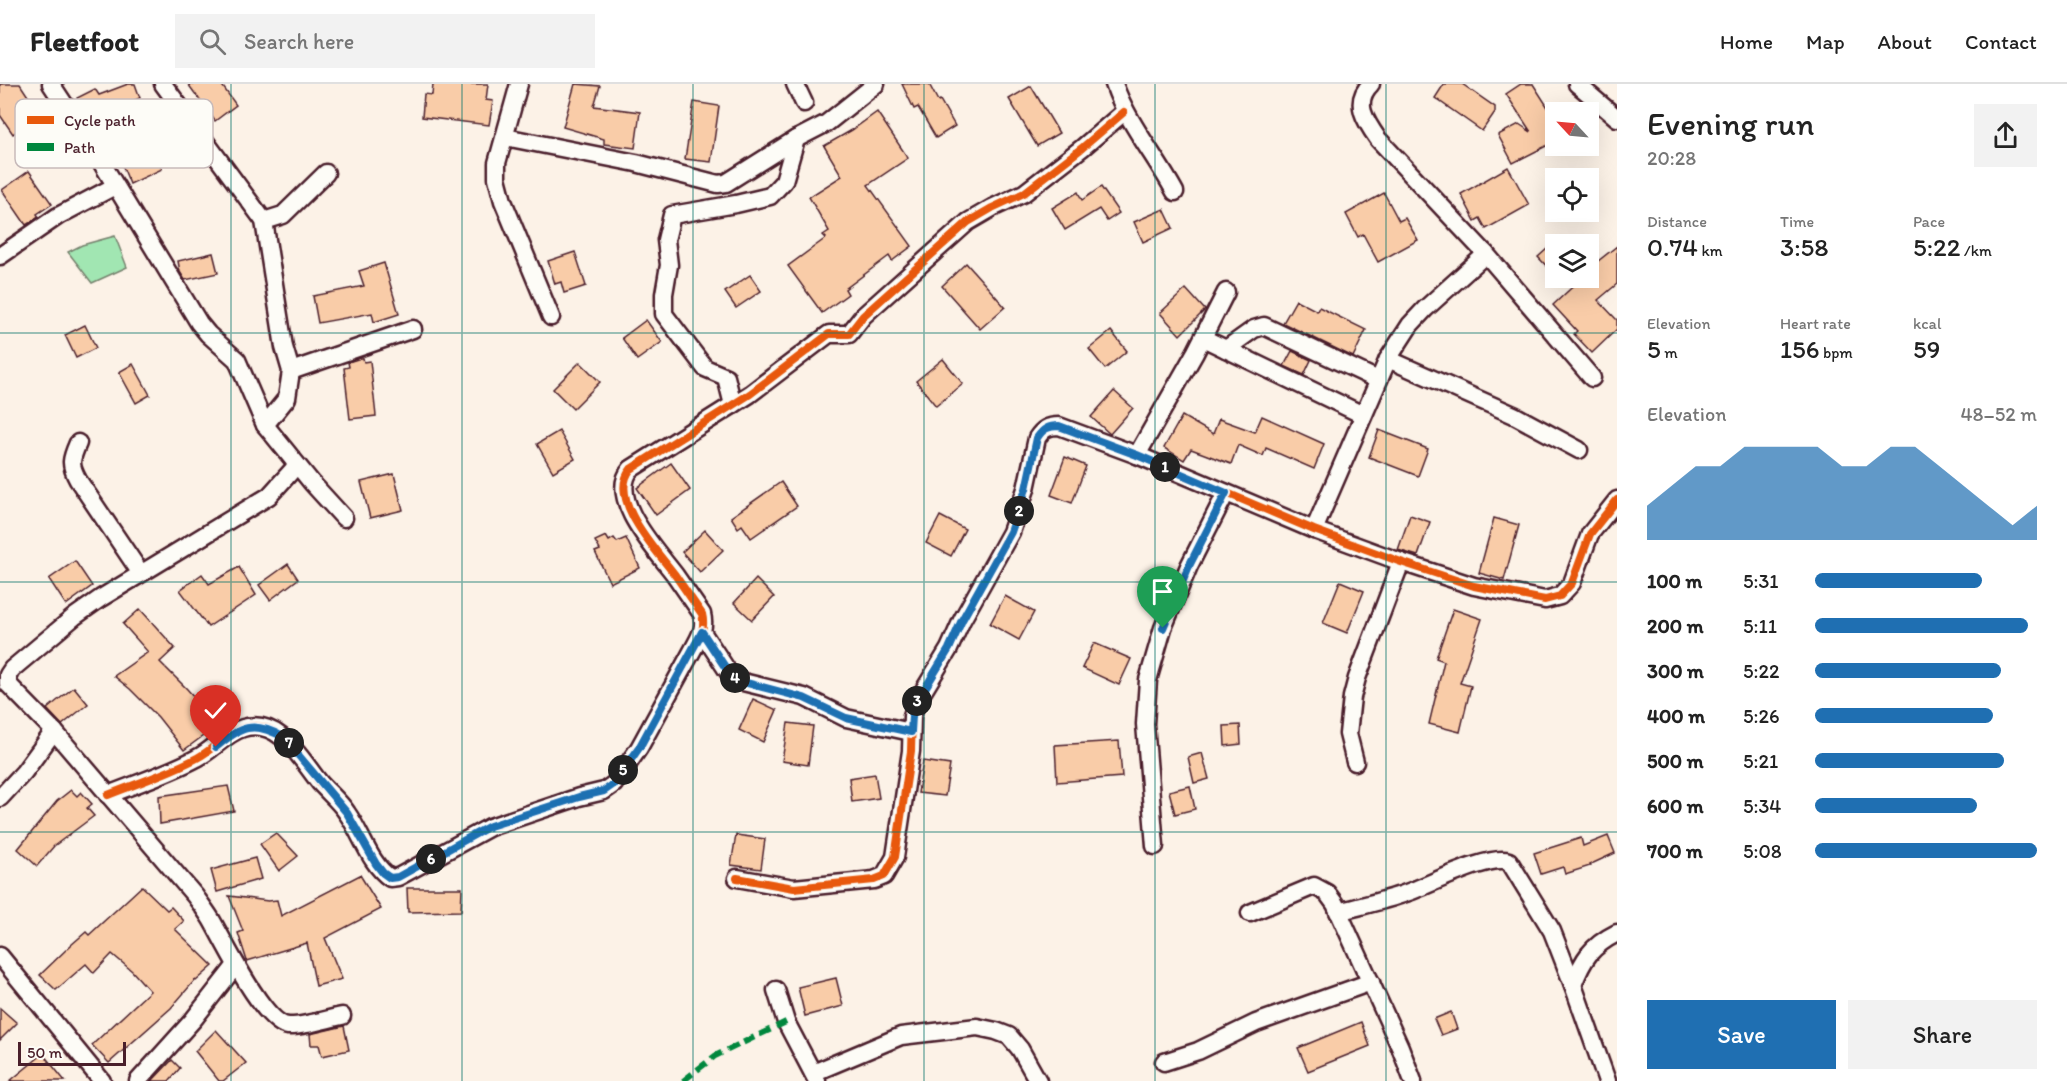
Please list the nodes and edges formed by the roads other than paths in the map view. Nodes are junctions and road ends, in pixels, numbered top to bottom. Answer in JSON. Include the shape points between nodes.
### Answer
{"nodes":[{"id":1,"x":51,"y":84,"type":"edge"},
{"id":2,"x":163,"y":84,"type":"edge"},
{"id":3,"x":519,"y":84,"type":"edge"},
{"id":4,"x":795,"y":84,"type":"edge"},
{"id":5,"x":876,"y":84,"type":"edge"},
{"id":6,"x":1114,"y":84,"type":"edge"},
{"id":7,"x":1371,"y":84,"type":"edge"},
{"id":8,"x":1577,"y":84,"type":"edge"},
{"id":9,"x":60,"y":99,"type":"edge"},
{"id":10,"x":174,"y":99,"type":"edge"},
{"id":11,"x":804,"y":103,"type":"dead end"},
{"id":12,"x":1124,"y":112,"type":"junction"},
{"id":13,"x":1617,"y":118,"type":"edge"},
{"id":14,"x":505,"y":137,"type":"junction"},
{"id":15,"x":796,"y":139,"type":"junction"},
{"id":16,"x":213,"y":152,"type":"edge"},
{"id":17,"x":104,"y":168,"type":"edge"},
{"id":18,"x":326,"y":173,"type":"dead end"},
{"id":19,"x":115,"y":186,"type":"junction"},
{"id":20,"x":1175,"y":192,"type":"dead end"},
{"id":21,"x":264,"y":221,"type":"junction"},
{"id":22,"x":1486,"y":254,"type":"junction"},
{"id":23,"x":0,"y":256,"type":"edge"},
{"id":24,"x":1226,"y":292,"type":"dead end"},
{"id":25,"x":551,"y":317,"type":"dead end"},
{"id":26,"x":414,"y":329,"type":"dead end"},
{"id":27,"x":1203,"y":338,"type":"junction"},
{"id":28,"x":1226,"y":348,"type":"junction"},
{"id":29,"x":1388,"y":359,"type":"junction"},
{"id":30,"x":291,"y":371,"type":"junction"},
{"id":31,"x":1592,"y":378,"type":"dead end"},
{"id":32,"x":1378,"y":380,"type":"junction"},
{"id":33,"x":733,"y":405,"type":"junction"},
{"id":34,"x":1363,"y":415,"type":"junction"},
{"id":35,"x":265,"y":425,"type":"junction"},
{"id":36,"x":78,"y":443,"type":"dead end"},
{"id":37,"x":1579,"y":450,"type":"dead end"},
{"id":38,"x":1137,"y":455,"type":"junction"},
{"id":39,"x":297,"y":465,"type":"junction"},
{"id":40,"x":1226,"y":493,"type":"junction"},
{"id":41,"x":1617,"y":500,"type":"edge"},
{"id":42,"x":344,"y":518,"type":"dead end"},
{"id":43,"x":1314,"y":530,"type":"junction"},
{"id":44,"x":1401,"y":562,"type":"junction"},
{"id":45,"x":140,"y":572,"type":"junction"},
{"id":46,"x":702,"y":632,"type":"junction"},
{"id":47,"x":54,"y":732,"type":"junction"},
{"id":48,"x":911,"y":732,"type":"junction"},
{"id":49,"x":1355,"y":762,"type":"dead end"},
{"id":50,"x":108,"y":795,"type":"junction"},
{"id":51,"x":0,"y":798,"type":"edge"},
{"id":52,"x":1155,"y":846,"type":"dead end"},
{"id":53,"x":737,"y":878,"type":"dead end"},
{"id":54,"x":1338,"y":912,"type":"junction"},
{"id":55,"x":1250,"y":913,"type":"dead end"},
{"id":56,"x":1617,"y":933,"type":"edge"},
{"id":57,"x":0,"y":956,"type":"edge"},
{"id":58,"x":236,"y":965,"type":"junction"},
{"id":59,"x":1371,"y":982,"type":"junction"},
{"id":60,"x":1573,"y":985,"type":"junction"},
{"id":61,"x":776,"y":990,"type":"dead end"},
{"id":62,"x":342,"y":1017,"type":"dead end"},
{"id":63,"x":1164,"y":1062,"type":"dead end"},
{"id":64,"x":815,"y":1077,"type":"edge"},
{"id":65,"x":102,"y":1081,"type":"edge"},
{"id":66,"x":138,"y":1081,"type":"edge"},
{"id":67,"x":1038,"y":1081,"type":"edge"},
{"id":68,"x":1413,"y":1081,"type":"edge"},
{"id":69,"x":1607,"y":1081,"type":"edge"}],
"edges":[{"from":1,"to":9,"type":"street"},
{"from":2,"to":10,"type":"street"},
{"from":3,"to":14,"type":"street"},
{"from":4,"to":11,"type":"street"},
{"from":5,"to":15,"type":"street","via":[[827,123]]},
{"from":6,"to":12,"type":"street"},
{"from":7,"to":22,"type":"street","via":[[1361,101],[1365,121]]},
{"from":8,"to":13,"type":"street"},
{"from":12,"to":20,"type":"street"},
{"from":12,"to":33,"type":"street","via":[[1024,193],[968,222],[849,334],[830,334]]},
{"from":14,"to":15,"type":"street","via":[[718,184],[726,183]]},
{"from":14,"to":25,"type":"street","via":[[497,178]]},
{"from":15,"to":33,"type":"street","via":[[784,181],[770,196],[672,215],[666,240],[669,265],[664,314],[705,368],[726,376]]},
{"from":16,"to":21,"type":"street"},
{"from":17,"to":19,"type":"street"},
{"from":18,"to":21,"type":"street","via":[[283,215]]},
{"from":19,"to":23,"type":"street","via":[[58,216]]},
{"from":19,"to":35,"type":"street","via":[[199,323],[237,360]]},
{"from":21,"to":30,"type":"street"},
{"from":22,"to":29,"type":"street","via":[[1425,309]]},
{"from":22,"to":31,"type":"street"},
{"from":24,"to":27,"type":"street"},
{"from":26,"to":30,"type":"street"},
{"from":27,"to":28,"type":"street"},
{"from":27,"to":38,"type":"street"},
{"from":28,"to":32,"type":"street","via":[[1264,326]]},
{"from":28,"to":34,"type":"street"},
{"from":29,"to":32,"type":"street"},
{"from":29,"to":37,"type":"street"},
{"from":30,"to":35,"type":"street","via":[[287,398]]},
{"from":32,"to":34,"type":"street"},
{"from":33,"to":46,"type":"street","via":[[630,469],[624,482],[628,506],[649,542],[702,614]]},
{"from":34,"to":43,"type":"street"},
{"from":35,"to":39,"type":"street"},
{"from":36,"to":45,"type":"street","via":[[71,468]]},
{"from":38,"to":40,"type":"street"},
{"from":38,"to":48,"type":"street","via":[[1059,426],[1041,431],[1011,532],[916,703]]},
{"from":39,"to":42,"type":"street"},
{"from":39,"to":45,"type":"street","via":[[262,500]]},
{"from":40,"to":43,"type":"street"},
{"from":40,"to":52,"type":"street","via":[[1163,628],[1148,680],[1145,724]]},
{"from":41,"to":44,"type":"street","via":[[1590,534],[1572,583],[1560,596],[1545,600],[1474,586]]},
{"from":43,"to":44,"type":"street"},
{"from":44,"to":49,"type":"street","via":[[1355,687],[1348,734]]},
{"from":45,"to":47,"type":"street","via":[[74,617],[8,675],[8,684]]},
{"from":46,"to":48,"type":"street","via":[[729,673],[743,682],[804,698],[846,718]]},
{"from":46,"to":50,"type":"street","via":[[639,748],[614,784],[604,791],[490,826],[398,877],[390,878],[383,873],[347,813],[290,744],[273,731],[245,727],[197,758]]},
{"from":47,"to":50,"type":"street"},
{"from":47,"to":51,"type":"street"},
{"from":48,"to":53,"type":"street","via":[[899,840],[884,876],[794,888]]},
{"from":50,"to":58,"type":"street","via":[[195,896]]},
{"from":54,"to":55,"type":"street","via":[[1327,893],[1314,886]]},
{"from":54,"to":59,"type":"street"},
{"from":54,"to":60,"type":"street","via":[[1407,893],[1495,860],[1509,861],[1552,931]]},
{"from":56,"to":60,"type":"street","via":[[1589,952]]},
{"from":57,"to":65,"type":"street"},
{"from":58,"to":62,"type":"street","via":[[279,1023],[289,1026]]},
{"from":58,"to":66,"type":"street"},
{"from":59,"to":63,"type":"street","via":[[1256,1023],[1198,1051]]},
{"from":59,"to":68,"type":"street"},
{"from":60,"to":69,"type":"street"},
{"from":61,"to":64,"type":"street","via":[[786,1022]]},
{"from":64,"to":67,"type":"street","via":[[901,1036],[977,1027],[1009,1036]]}]}
